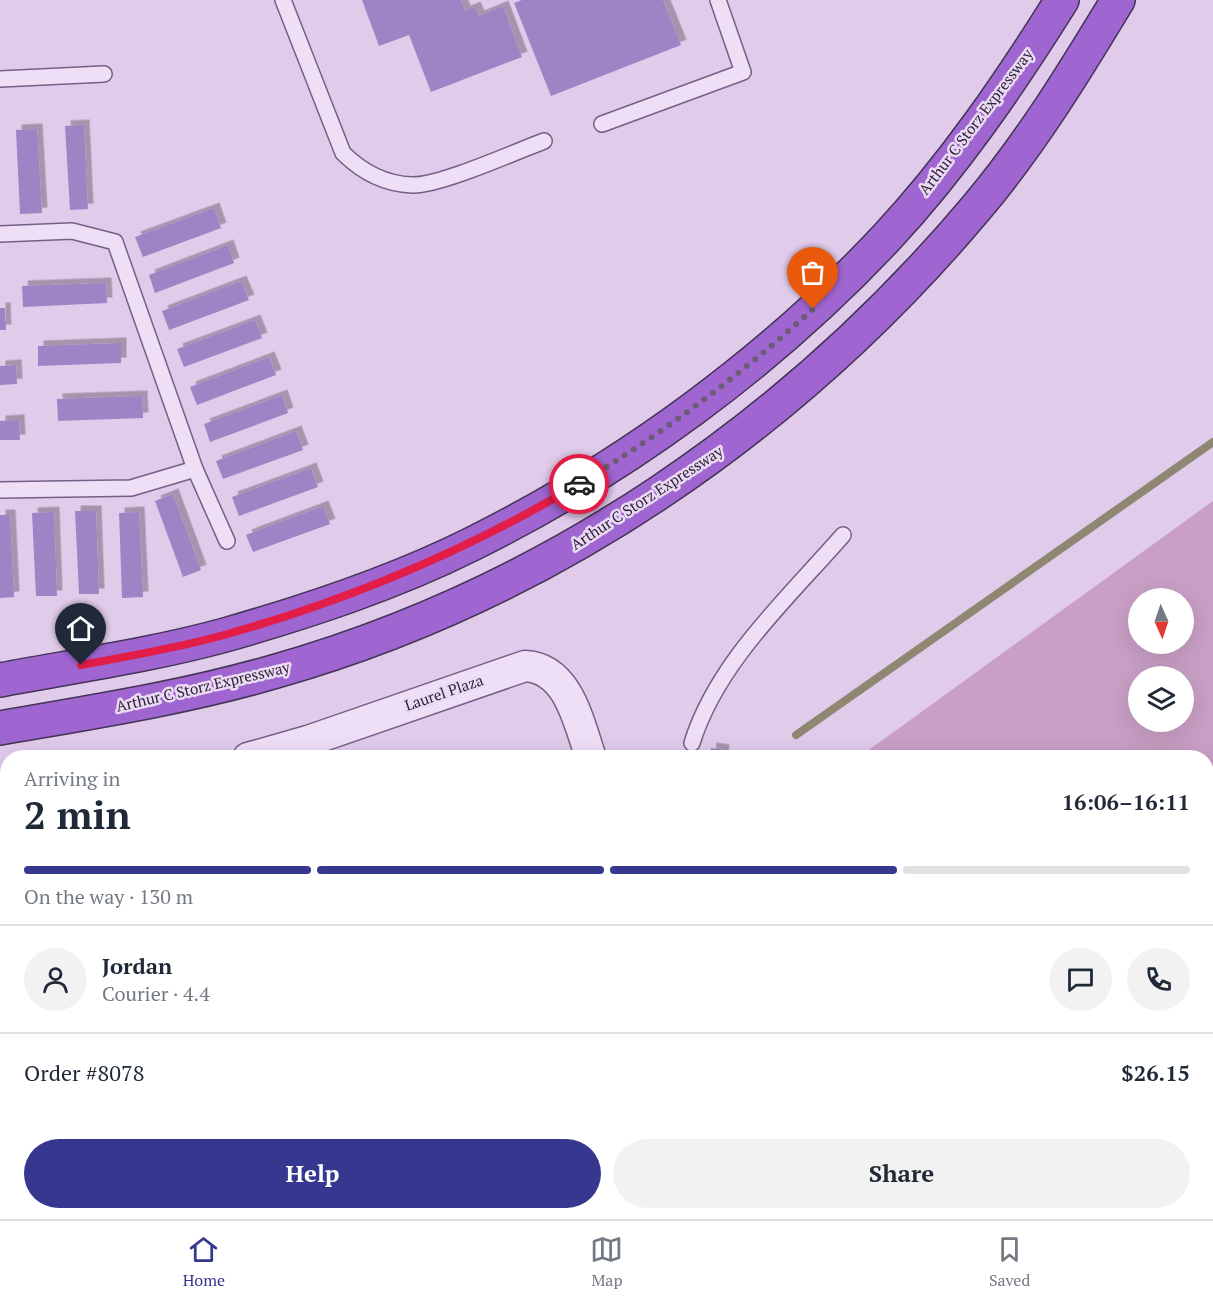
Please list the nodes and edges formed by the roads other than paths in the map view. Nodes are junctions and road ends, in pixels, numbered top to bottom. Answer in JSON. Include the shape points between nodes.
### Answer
{"nodes":[{"id":1,"x":283,"y":0,"type":"edge"},
{"id":2,"x":718,"y":0,"type":"edge"},
{"id":3,"x":1062,"y":0,"type":"edge"},
{"id":4,"x":1118,"y":0,"type":"edge"},
{"id":5,"x":104,"y":74,"type":"dead end"},
{"id":6,"x":0,"y":79,"type":"edge"},
{"id":7,"x":602,"y":124,"type":"dead end"},
{"id":8,"x":544,"y":141,"type":"dead end"},
{"id":9,"x":0,"y":234,"type":"edge"},
{"id":10,"x":195,"y":469,"type":"junction"},
{"id":11,"x":0,"y":490,"type":"edge"},
{"id":12,"x":843,"y":535,"type":"dead end"},
{"id":13,"x":227,"y":541,"type":"dead end"},
{"id":14,"x":0,"y":680,"type":"edge"},
{"id":15,"x":0,"y":728,"type":"edge"},
{"id":16,"x":692,"y":743,"type":"dead end"},
{"id":17,"x":276,"y":750,"type":"edge"},
{"id":18,"x":588,"y":750,"type":"edge"}],
"edges":[{"from":1,"to":8,"type":"lane","via":[[343,153],[358,169],[386,181],[414,185]]},
{"from":2,"to":7,"type":"lane","via":[[743,72]]},
{"from":3,"to":14,"type":"highway","name":"Arthur C Storz Expressway","via":[[1012,80],[954,158],[887,237],[786,333],[726,383],[608,467],[471,545],[334,600],[223,635]]},
{"from":4,"to":15,"type":"highway","name":"Arthur C Storz Expressway","via":[[1036,130],[979,206],[922,269],[789,397],[730,444],[658,493],[535,567],[389,634],[274,672],[177,696]]},
{"from":5,"to":6,"type":"lane"},
{"from":9,"to":10,"type":"lane","via":[[72,231],[115,242]]},
{"from":10,"to":11,"type":"lane","via":[[131,488]]},
{"from":10,"to":13,"type":"lane"},
{"from":12,"to":16,"type":"lane","via":[[747,646],[711,698]]},
{"from":17,"to":18,"type":"street","name":"Laurel Plaza","via":[[525,666],[544,670],[562,686]]}]}
